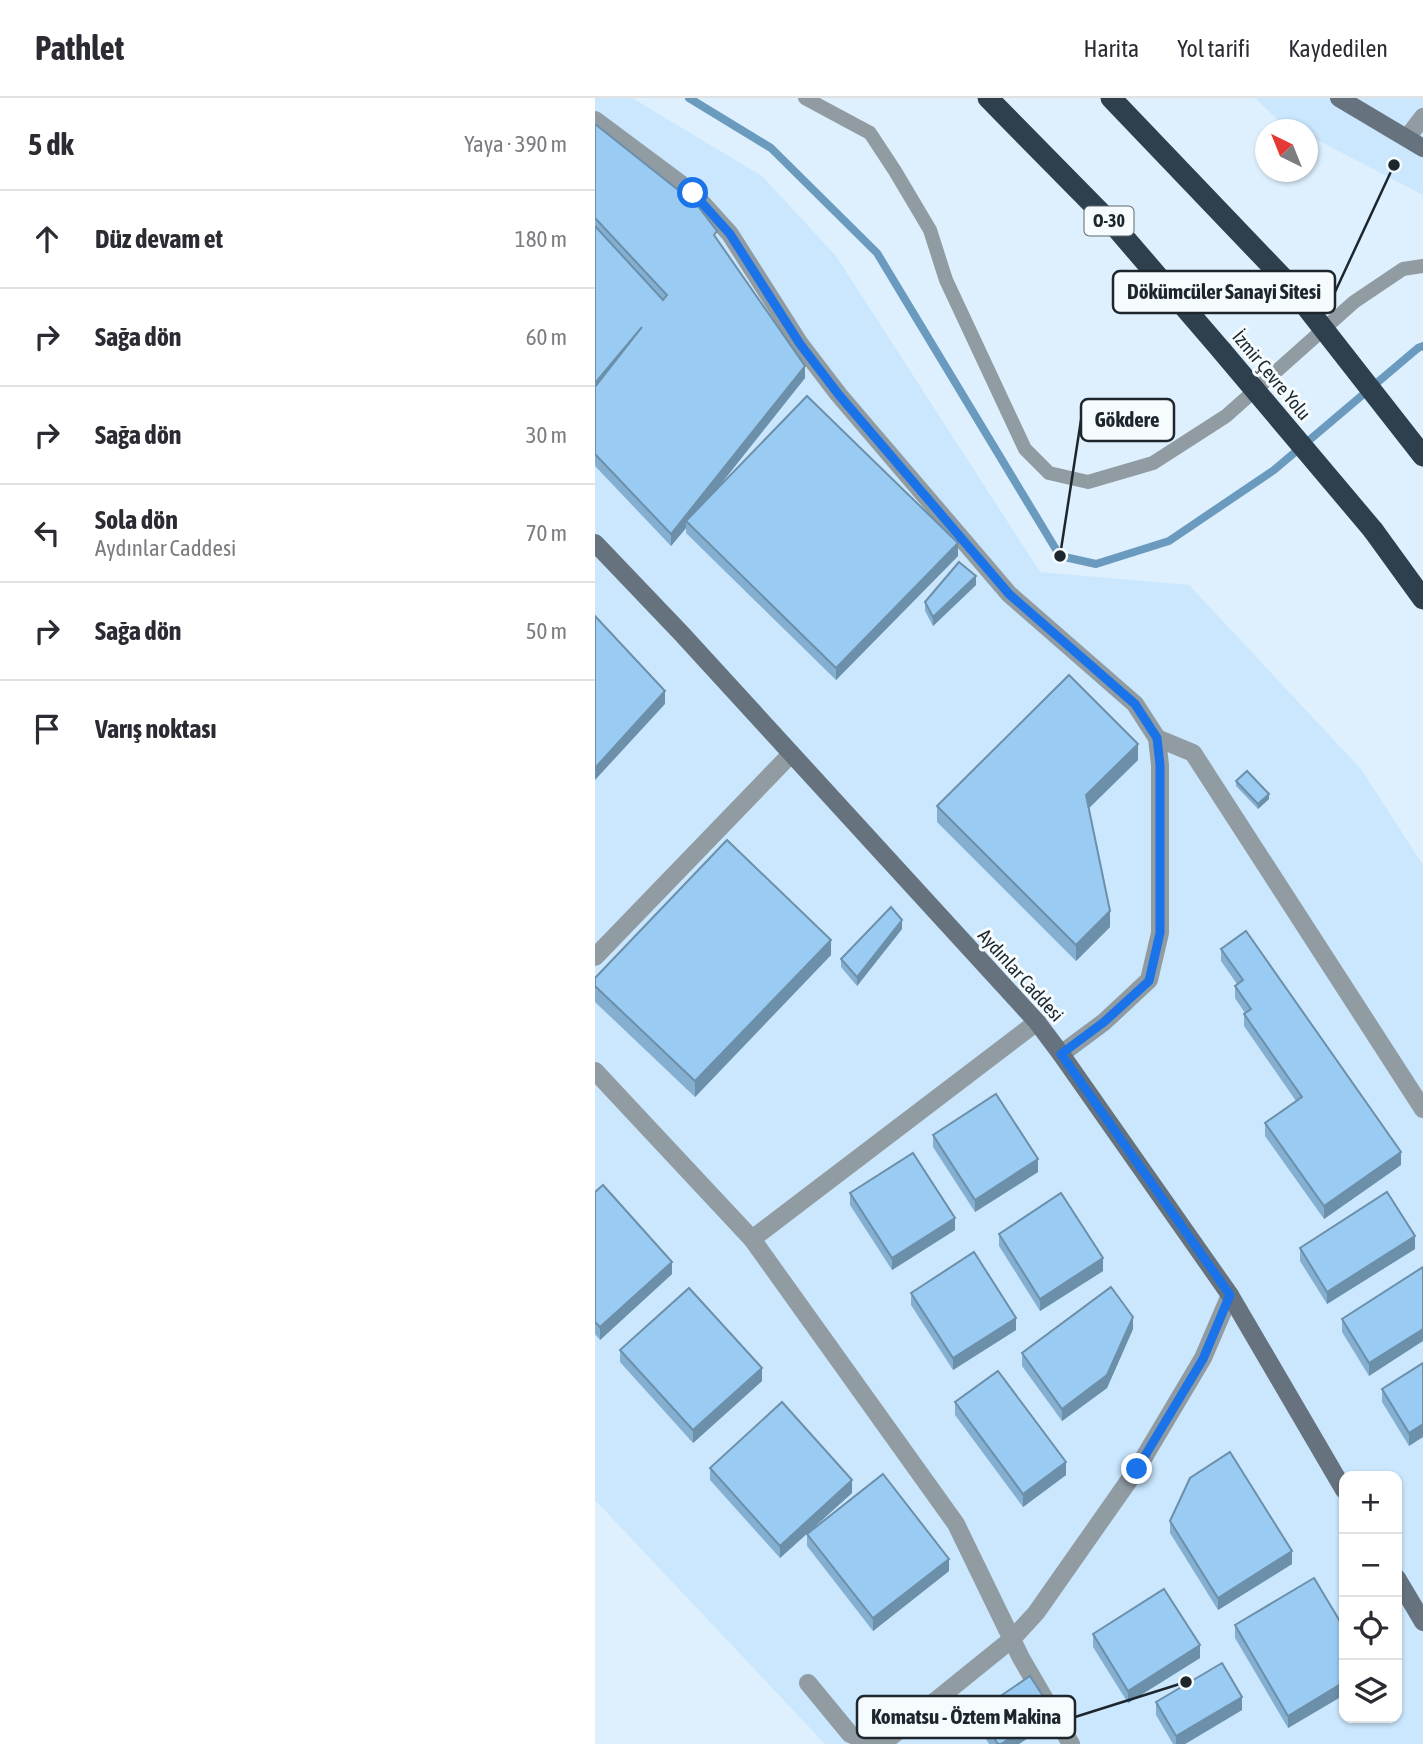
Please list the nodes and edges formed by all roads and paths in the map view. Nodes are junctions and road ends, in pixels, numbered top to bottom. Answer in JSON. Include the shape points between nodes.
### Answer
{"nodes":[{"id":1,"x":804,"y":98,"type":"edge"},
{"id":2,"x":988,"y":98,"type":"edge"},
{"id":3,"x":1111,"y":98,"type":"edge"},
{"id":4,"x":1339,"y":98,"type":"edge"},
{"id":5,"x":1423,"y":117,"type":"edge"},
{"id":6,"x":595,"y":120,"type":"edge"},
{"id":7,"x":1415,"y":143,"type":"edge"},
{"id":8,"x":1423,"y":266,"type":"edge"},
{"id":9,"x":1423,"y":456,"type":"edge"},
{"id":10,"x":595,"y":543,"type":"edge"},
{"id":11,"x":1423,"y":599,"type":"edge"},
{"id":12,"x":1157,"y":738,"type":"junction"},
{"id":13,"x":791,"y":754,"type":"junction"},
{"id":14,"x":595,"y":957,"type":"edge"},
{"id":15,"x":1037,"y":1023,"type":"junction"},
{"id":16,"x":1061,"y":1054,"type":"junction"},
{"id":17,"x":595,"y":1071,"type":"edge"},
{"id":18,"x":1423,"y":1109,"type":"edge"},
{"id":19,"x":752,"y":1239,"type":"junction"},
{"id":20,"x":1230,"y":1295,"type":"junction"},
{"id":21,"x":1339,"y":1481,"type":"edge"},
{"id":22,"x":1402,"y":1586,"type":"edge"},
{"id":23,"x":1423,"y":1622,"type":"edge"},
{"id":24,"x":1012,"y":1639,"type":"junction"},
{"id":25,"x":808,"y":1683,"type":"dead end"},
{"id":26,"x":875,"y":1744,"type":"edge"},
{"id":27,"x":882,"y":1744,"type":"edge"},
{"id":28,"x":1071,"y":1744,"type":"edge"}],
"edges":[{"from":1,"to":8,"type":"lane","via":[[870,133],[889,161],[930,230],[946,280],[1025,449],[1049,472],[1088,482],[1153,463],[1226,416],[1355,302],[1403,270]]},
{"from":2,"to":11,"type":"highway","name":"İzmir Çevre Yolu","number":"O-30","bridge":true,"via":[[1118,230],[1373,530]]},
{"from":3,"to":9,"type":"highway","bridge":true,"via":[[1286,281]]},
{"from":4,"to":7,"type":"street"},
{"from":5,"to":7,"type":"street"},
{"from":6,"to":12,"type":"street","via":[[693,193],[730,234],[800,344],[839,395],[1009,594],[1135,704]]},
{"from":10,"to":13,"type":"street","name":"Aydınlar Caddesi"},
{"from":12,"to":16,"type":"street","via":[[1160,933],[1149,981]]},
{"from":12,"to":18,"type":"street","via":[[1193,753]]},
{"from":13,"to":14,"type":"street"},
{"from":13,"to":15,"type":"street","name":"Aydınlar Caddesi"},
{"from":15,"to":16,"type":"street","name":"Aydınlar Caddesi"},
{"from":15,"to":19,"type":"street"},
{"from":16,"to":20,"type":"street","name":"Aydınlar Caddesi"},
{"from":17,"to":19,"type":"street"},
{"from":19,"to":24,"type":"street","via":[[956,1524]]},
{"from":20,"to":21,"type":"street","name":"Aydınlar Caddesi"},
{"from":20,"to":24,"type":"street","via":[[1203,1359],[1137,1469],[1036,1613]]},
{"from":22,"to":23,"type":"street"},
{"from":24,"to":27,"type":"street"},
{"from":24,"to":28,"type":"street"},
{"from":25,"to":26,"type":"street","via":[[850,1734]]}]}
